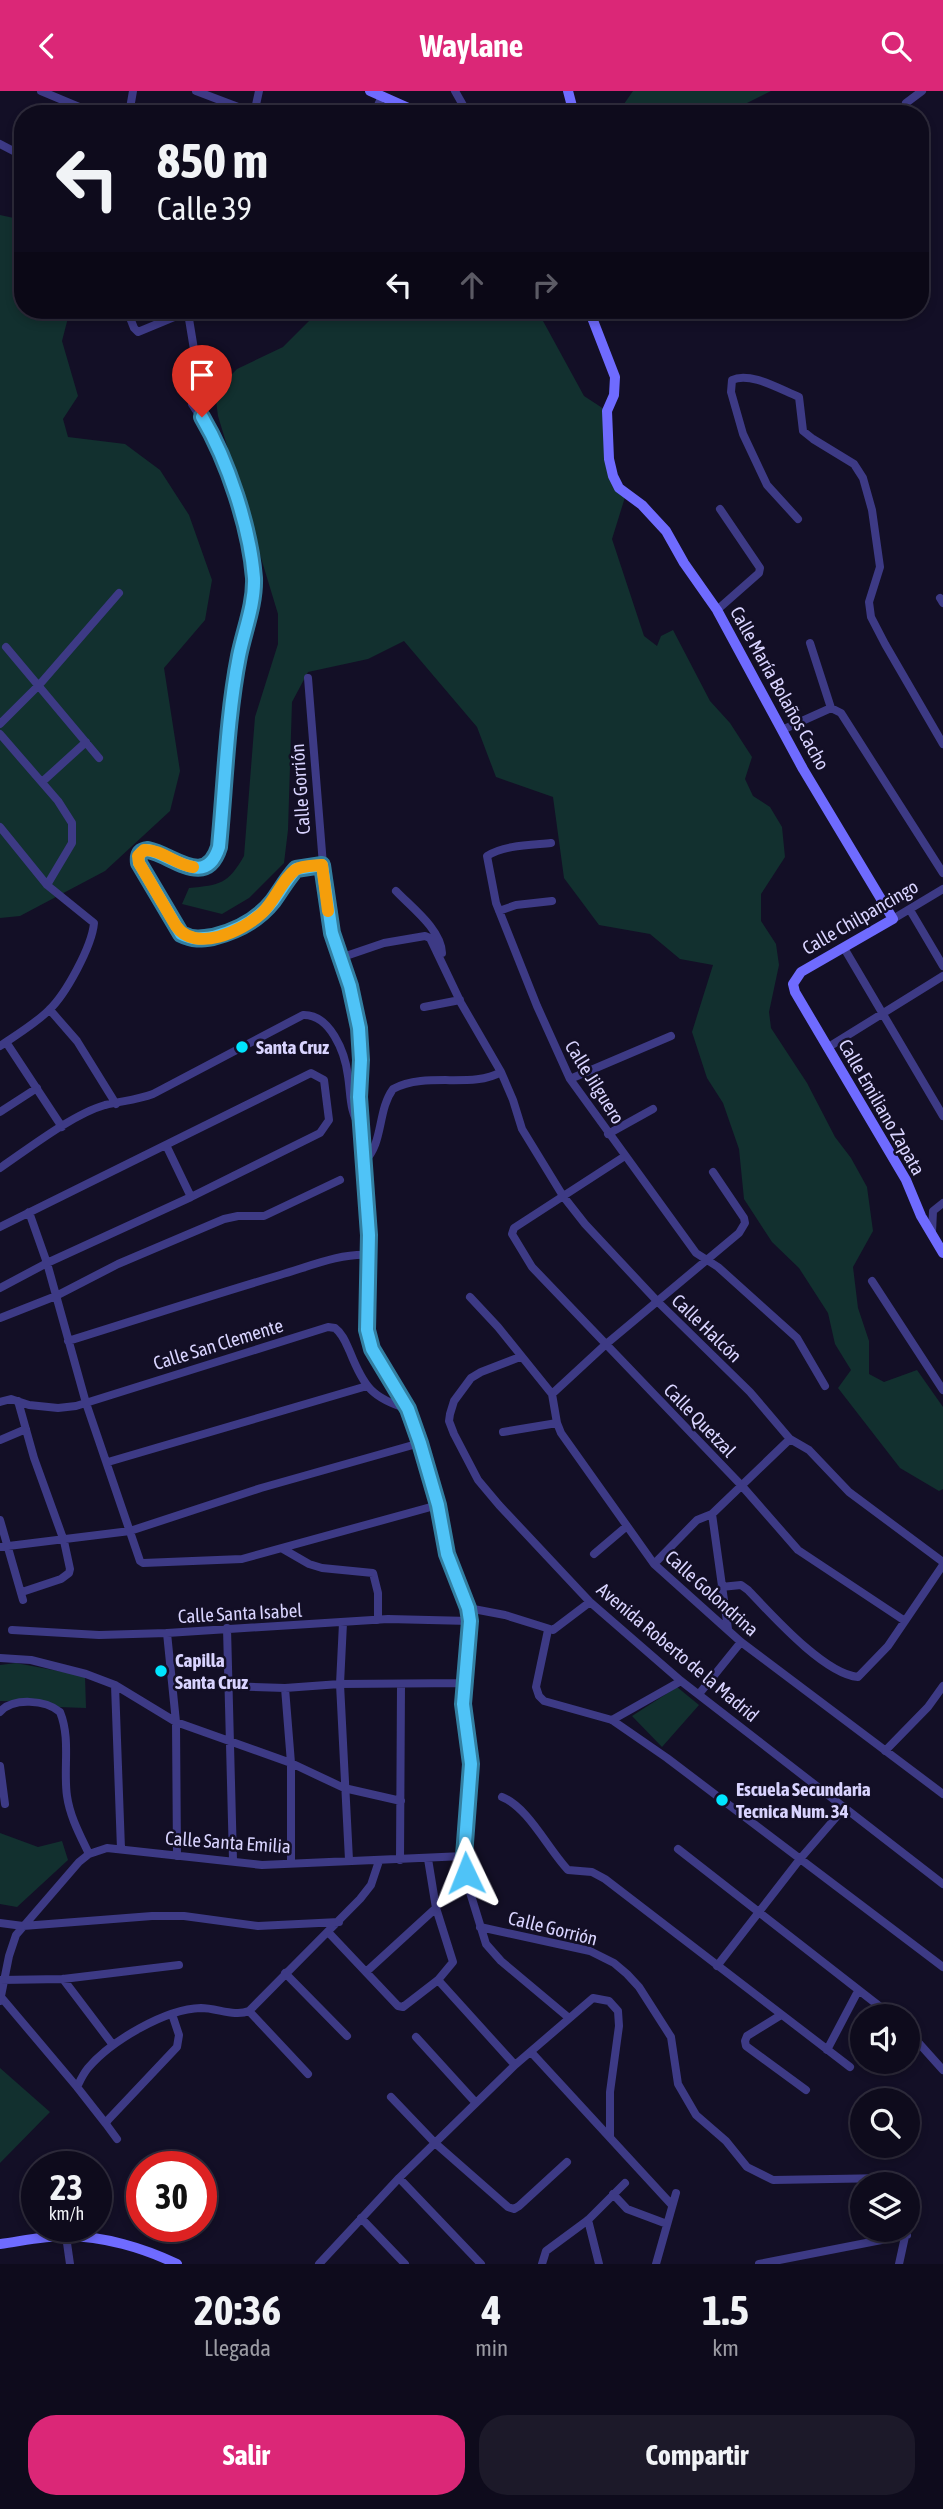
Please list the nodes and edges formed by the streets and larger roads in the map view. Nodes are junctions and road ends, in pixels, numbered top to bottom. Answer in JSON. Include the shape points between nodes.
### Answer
{"nodes":[{"id":1,"x":41,"y":91,"type":"edge"},
{"id":2,"x":196,"y":91,"type":"edge"},
{"id":3,"x":922,"y":91,"type":"edge"},
{"id":4,"x":374,"y":93,"type":"edge"},
{"id":5,"x":906,"y":103,"type":"dead end"},
{"id":6,"x":74,"y":105,"type":"edge"},
{"id":7,"x":233,"y":105,"type":"edge"},
{"id":8,"x":400,"y":105,"type":"edge"},
{"id":9,"x":130,"y":319,"type":"edge"},
{"id":10,"x":170,"y":319,"type":"edge"},
{"id":11,"x":190,"y":319,"type":"edge"},
{"id":12,"x":592,"y":319,"type":"edge"},
{"id":13,"x":720,"y":509,"type":"dead end"},
{"id":14,"x":798,"y":519,"type":"dead end"},
{"id":15,"x":119,"y":593,"type":"dead end"},
{"id":16,"x":716,"y":610,"type":"junction"},
{"id":17,"x":810,"y":643,"type":"dead end"},
{"id":18,"x":6,"y":647,"type":"dead end"},
{"id":19,"x":308,"y":678,"type":"dead end"},
{"id":20,"x":40,"y":684,"type":"junction"},
{"id":21,"x":831,"y":708,"type":"junction"},
{"id":22,"x":0,"y":724,"type":"edge"},
{"id":23,"x":782,"y":730,"type":"junction"},
{"id":24,"x":0,"y":734,"type":"edge"},
{"id":25,"x":86,"y":742,"type":"junction"},
{"id":26,"x":943,"y":744,"type":"edge"},
{"id":27,"x":99,"y":758,"type":"dead end"},
{"id":28,"x":42,"y":782,"type":"junction"},
{"id":29,"x":0,"y":827,"type":"edge"},
{"id":30,"x":551,"y":843,"type":"dead end"},
{"id":31,"x":322,"y":865,"type":"junction"},
{"id":32,"x":943,"y":873,"type":"edge"},
{"id":33,"x":47,"y":885,"type":"junction"},
{"id":34,"x":943,"y":889,"type":"edge"},
{"id":35,"x":396,"y":891,"type":"dead end"},
{"id":36,"x":552,"y":901,"type":"dead end"},
{"id":37,"x":910,"y":910,"type":"junction"},
{"id":38,"x":499,"y":911,"type":"junction"},
{"id":39,"x":893,"y":919,"type":"junction"},
{"id":40,"x":844,"y":948,"type":"junction"},
{"id":41,"x":340,"y":958,"type":"junction"},
{"id":42,"x":442,"y":959,"type":"junction"},
{"id":43,"x":943,"y":966,"type":"edge"},
{"id":44,"x":943,"y":976,"type":"edge"},
{"id":45,"x":796,"y":978,"type":"joint"},
{"id":46,"x":460,"y":1000,"type":"junction"},
{"id":47,"x":424,"y":1007,"type":"dead end"},
{"id":48,"x":50,"y":1010,"type":"junction"},
{"id":49,"x":881,"y":1013,"type":"junction"},
{"id":50,"x":671,"y":1036,"type":"dead end"},
{"id":51,"x":3,"y":1044,"type":"edge"},
{"id":52,"x":827,"y":1048,"type":"junction"},
{"id":53,"x":501,"y":1072,"type":"junction"},
{"id":54,"x":570,"y":1079,"type":"junction"},
{"id":55,"x":37,"y":1088,"type":"junction"},
{"id":56,"x":116,"y":1104,"type":"junction"},
{"id":57,"x":653,"y":1109,"type":"dead end"},
{"id":58,"x":0,"y":1112,"type":"edge"},
{"id":59,"x":943,"y":1116,"type":"edge"},
{"id":60,"x":62,"y":1127,"type":"junction"},
{"id":61,"x":361,"y":1128,"type":"junction"},
{"id":62,"x":608,"y":1134,"type":"junction"},
{"id":63,"x":166,"y":1145,"type":"junction"},
{"id":64,"x":625,"y":1156,"type":"junction"},
{"id":65,"x":364,"y":1161,"type":"junction"},
{"id":66,"x":0,"y":1168,"type":"edge"},
{"id":67,"x":713,"y":1172,"type":"dead end"},
{"id":68,"x":340,"y":1180,"type":"dead end"},
{"id":69,"x":563,"y":1196,"type":"junction"},
{"id":70,"x":191,"y":1197,"type":"junction"},
{"id":71,"x":943,"y":1203,"type":"edge"},
{"id":72,"x":29,"y":1212,"type":"junction"},
{"id":73,"x":0,"y":1227,"type":"edge"},
{"id":74,"x":932,"y":1235,"type":"junction"},
{"id":75,"x":943,"y":1253,"type":"edge"},
{"id":76,"x":369,"y":1255,"type":"junction"},
{"id":77,"x":706,"y":1261,"type":"junction"},
{"id":78,"x":47,"y":1263,"type":"junction"},
{"id":79,"x":872,"y":1281,"type":"dead end"},
{"id":80,"x":0,"y":1288,"type":"edge"},
{"id":81,"x":56,"y":1296,"type":"junction"},
{"id":82,"x":470,"y":1297,"type":"dead end"},
{"id":83,"x":657,"y":1301,"type":"junction"},
{"id":84,"x":0,"y":1318,"type":"edge"},
{"id":85,"x":68,"y":1341,"type":"junction"},
{"id":86,"x":605,"y":1345,"type":"junction"},
{"id":87,"x":520,"y":1357,"type":"junction"},
{"id":88,"x":367,"y":1385,"type":"junction"},
{"id":89,"x":825,"y":1386,"type":"dead end"},
{"id":90,"x":943,"y":1390,"type":"edge"},
{"id":91,"x":552,"y":1394,"type":"junction"},
{"id":92,"x":18,"y":1401,"type":"junction"},
{"id":93,"x":0,"y":1402,"type":"edge"},
{"id":94,"x":86,"y":1403,"type":"junction"},
{"id":95,"x":408,"y":1409,"type":"junction"},
{"id":96,"x":557,"y":1423,"type":"junction"},
{"id":97,"x":26,"y":1429,"type":"junction"},
{"id":98,"x":503,"y":1432,"type":"dead end"},
{"id":99,"x":790,"y":1439,"type":"junction"},
{"id":100,"x":0,"y":1440,"type":"edge"},
{"id":101,"x":420,"y":1443,"type":"junction"},
{"id":102,"x":108,"y":1462,"type":"junction"},
{"id":103,"x":742,"y":1486,"type":"junction"},
{"id":104,"x":438,"y":1505,"type":"junction"},
{"id":105,"x":712,"y":1514,"type":"junction"},
{"id":106,"x":0,"y":1520,"type":"edge"},
{"id":107,"x":627,"y":1526,"type":"junction"},
{"id":108,"x":130,"y":1531,"type":"junction"},
{"id":109,"x":64,"y":1541,"type":"junction"},
{"id":110,"x":5,"y":1547,"type":"edge"},
{"id":111,"x":283,"y":1549,"type":"junction"},
{"id":112,"x":594,"y":1554,"type":"dead end"},
{"id":113,"x":654,"y":1564,"type":"junction"},
{"id":114,"x":943,"y":1564,"type":"edge"},
{"id":115,"x":722,"y":1587,"type":"junction"},
{"id":116,"x":590,"y":1602,"type":"junction"},
{"id":117,"x":468,"y":1608,"type":"junction"},
{"id":118,"x":378,"y":1620,"type":"junction"},
{"id":119,"x":470,"y":1621,"type":"junction"},
{"id":120,"x":905,"y":1621,"type":"junction"},
{"id":121,"x":343,"y":1623,"type":"junction"},
{"id":122,"x":227,"y":1628,"type":"junction"},
{"id":123,"x":12,"y":1630,"type":"dead end"},
{"id":124,"x":548,"y":1630,"type":"junction"},
{"id":125,"x":728,"y":1630,"type":"junction"},
{"id":126,"x":167,"y":1633,"type":"junction"},
{"id":127,"x":741,"y":1641,"type":"junction"},
{"id":128,"x":0,"y":1657,"type":"edge"},
{"id":129,"x":681,"y":1681,"type":"junction"},
{"id":130,"x":464,"y":1683,"type":"junction"},
{"id":131,"x":341,"y":1684,"type":"junction"},
{"id":132,"x":115,"y":1685,"type":"junction"},
{"id":133,"x":401,"y":1685,"type":"junction"},
{"id":134,"x":227,"y":1686,"type":"junction"},
{"id":135,"x":943,"y":1686,"type":"edge"},
{"id":136,"x":285,"y":1688,"type":"junction"},
{"id":137,"x":699,"y":1694,"type":"junction"},
{"id":138,"x":0,"y":1712,"type":"edge"},
{"id":139,"x":612,"y":1720,"type":"junction"},
{"id":140,"x":176,"y":1721,"type":"junction"},
{"id":141,"x":230,"y":1740,"type":"junction"},
{"id":142,"x":885,"y":1751,"type":"junction"},
{"id":143,"x":291,"y":1763,"type":"junction"},
{"id":144,"x":0,"y":1766,"type":"edge"},
{"id":145,"x":344,"y":1788,"type":"junction"},
{"id":146,"x":943,"y":1794,"type":"edge"},
{"id":147,"x":502,"y":1797,"type":"dead end"},
{"id":148,"x":401,"y":1801,"type":"junction"},
{"id":149,"x":5,"y":1804,"type":"dead end"},
{"id":150,"x":845,"y":1807,"type":"junction"},
{"id":151,"x":121,"y":1849,"type":"junction"},
{"id":152,"x":678,"y":1849,"type":"dead end"},
{"id":153,"x":89,"y":1854,"type":"junction"},
{"id":154,"x":177,"y":1856,"type":"junction"},
{"id":155,"x":464,"y":1856,"type":"junction"},
{"id":156,"x":428,"y":1859,"type":"junction"},
{"id":157,"x":800,"y":1859,"type":"junction"},
{"id":158,"x":233,"y":1860,"type":"junction"},
{"id":159,"x":349,"y":1860,"type":"junction"},
{"id":160,"x":400,"y":1860,"type":"junction"},
{"id":161,"x":379,"y":1861,"type":"junction"},
{"id":162,"x":291,"y":1863,"type":"junction"},
{"id":163,"x":943,"y":1884,"type":"edge"},
{"id":164,"x":436,"y":1908,"type":"junction"},
{"id":165,"x":758,"y":1912,"type":"junction"},
{"id":166,"x":339,"y":1922,"type":"junction"},
{"id":167,"x":0,"y":1923,"type":"edge"},
{"id":168,"x":23,"y":1926,"type":"junction"},
{"id":169,"x":480,"y":1927,"type":"junction"},
{"id":170,"x":328,"y":1933,"type":"junction"},
{"id":171,"x":179,"y":1965,"type":"dead end"},
{"id":172,"x":717,"y":1966,"type":"junction"},
{"id":173,"x":943,"y":1967,"type":"edge"},
{"id":174,"x":366,"y":1972,"type":"junction"},
{"id":175,"x":285,"y":1973,"type":"junction"},
{"id":176,"x":63,"y":1979,"type":"junction"},
{"id":177,"x":2,"y":1980,"type":"edge"},
{"id":178,"x":438,"y":1980,"type":"junction"},
{"id":179,"x":858,"y":1991,"type":"junction"},
{"id":180,"x":0,"y":1999,"type":"edge"},
{"id":181,"x":876,"y":2004,"type":"edge"},
{"id":182,"x":249,"y":2011,"type":"junction"},
{"id":183,"x":172,"y":2014,"type":"junction"},
{"id":184,"x":781,"y":2015,"type":"junction"},
{"id":185,"x":569,"y":2018,"type":"junction"},
{"id":186,"x":347,"y":2036,"type":"dead end"},
{"id":187,"x":416,"y":2037,"type":"dead end"},
{"id":188,"x":920,"y":2044,"type":"edge"},
{"id":189,"x":113,"y":2045,"type":"junction"},
{"id":190,"x":827,"y":2050,"type":"junction"},
{"id":191,"x":531,"y":2052,"type":"junction"},
{"id":192,"x":515,"y":2065,"type":"junction"},
{"id":193,"x":850,"y":2067,"type":"dead end"},
{"id":194,"x":943,"y":2070,"type":"edge"},
{"id":195,"x":308,"y":2074,"type":"dead end"},
{"id":196,"x":76,"y":2087,"type":"junction"},
{"id":197,"x":806,"y":2090,"type":"dead end"},
{"id":198,"x":391,"y":2097,"type":"dead end"},
{"id":199,"x":476,"y":2103,"type":"junction"},
{"id":200,"x":106,"y":2124,"type":"junction"},
{"id":201,"x":610,"y":2136,"type":"junction"},
{"id":202,"x":117,"y":2139,"type":"dead end"},
{"id":203,"x":435,"y":2143,"type":"junction"},
{"id":204,"x":567,"y":2162,"type":"dead end"},
{"id":205,"x":399,"y":2178,"type":"junction"},
{"id":206,"x":850,"y":2181,"type":"edge"},
{"id":207,"x":625,"y":2183,"type":"dead end"},
{"id":208,"x":676,"y":2193,"type":"dead end"},
{"id":209,"x":612,"y":2194,"type":"junction"},
{"id":210,"x":671,"y":2204,"type":"junction"},
{"id":211,"x":360,"y":2218,"type":"junction"},
{"id":212,"x":588,"y":2220,"type":"junction"},
{"id":213,"x":667,"y":2224,"type":"junction"},
{"id":214,"x":21,"y":2240,"type":"edge"},
{"id":215,"x":67,"y":2242,"type":"edge"},
{"id":216,"x":111,"y":2242,"type":"edge"},
{"id":217,"x":865,"y":2242,"type":"edge"},
{"id":218,"x":904,"y":2242,"type":"edge"},
{"id":219,"x":0,"y":2244,"type":"edge"},
{"id":220,"x":783,"y":2262,"type":"edge"},
{"id":221,"x":70,"y":2264,"type":"edge"},
{"id":222,"x":177,"y":2264,"type":"edge"},
{"id":223,"x":319,"y":2264,"type":"edge"},
{"id":224,"x":405,"y":2264,"type":"edge"},
{"id":225,"x":481,"y":2264,"type":"edge"},
{"id":226,"x":542,"y":2264,"type":"edge"},
{"id":227,"x":599,"y":2264,"type":"edge"},
{"id":228,"x":656,"y":2264,"type":"edge"},
{"id":229,"x":759,"y":2264,"type":"edge"},
{"id":230,"x":900,"y":2264,"type":"edge"}],
"edges":[{"from":1,"to":6,"type":"street"},
{"from":2,"to":7,"type":"street"},
{"from":3,"to":5,"type":"street"},
{"from":4,"to":8,"type":"street"},
{"from":9,"to":10,"type":"street","via":[[138,332]]},
{"from":11,"to":31,"type":"street","via":[[201,392],[192,404],[212,436],[240,510],[254,581],[239,657],[215,859],[197,868],[148,850],[138,856],[139,863],[181,934],[200,940],[245,926],[274,900],[296,869]]},
{"from":12,"to":16,"type":"street","name":"Calle María Bolaños Cacho","via":[[615,377],[607,411],[609,459],[619,488],[656,518]]},
{"from":13,"to":16,"type":"street","via":[[760,568]]},
{"from":14,"to":26,"type":"street","via":[[767,485],[743,434],[732,380],[751,379],[799,397],[803,431],[854,464],[863,478],[880,567],[869,602],[872,617]]},
{"from":15,"to":20,"type":"street"},
{"from":16,"to":23,"type":"street","name":"Calle María Bolaños Cacho"},
{"from":17,"to":21,"type":"street"},
{"from":18,"to":20,"type":"street"},
{"from":19,"to":31,"type":"street","name":"Calle Gorrión"},
{"from":20,"to":22,"type":"street"},
{"from":20,"to":25,"type":"street"},
{"from":21,"to":23,"type":"street"},
{"from":21,"to":32,"type":"street","via":[[841,713]]},
{"from":23,"to":39,"type":"street","name":"Calle María Bolaños Cacho"},
{"from":24,"to":28,"type":"street"},
{"from":25,"to":27,"type":"street"},
{"from":25,"to":28,"type":"street"},
{"from":28,"to":33,"type":"street","via":[[72,823],[72,843]]},
{"from":29,"to":33,"type":"street"},
{"from":30,"to":38,"type":"street","name":"Calle Jilguero","via":[[487,856]]},
{"from":31,"to":41,"type":"street","name":"Calle Gorrión"},
{"from":33,"to":48,"type":"street","via":[[94,923],[93,938]]},
{"from":34,"to":37,"type":"street","name":"Calle Chilpancingo"},
{"from":35,"to":42,"type":"street","via":[[435,933]]},
{"from":36,"to":38,"type":"street"},
{"from":37,"to":39,"type":"street","name":"Calle Chilpancingo"},
{"from":37,"to":43,"type":"street"},
{"from":38,"to":54,"type":"street","name":"Calle Jilguero"},
{"from":39,"to":40,"type":"street","name":"Calle Chilpancingo"},
{"from":40,"to":45,"type":"street","name":"Calle Chilpancingo"},
{"from":40,"to":49,"type":"street"},
{"from":41,"to":42,"type":"street","name":"Calle Halcón","via":[[425,936]]},
{"from":41,"to":61,"type":"street","name":"Calle Gorrión","via":[[359,1028]]},
{"from":42,"to":46,"type":"street","name":"Calle Halcón"},
{"from":44,"to":49,"type":"street"},
{"from":45,"to":52,"type":"street","name":"Calle Emiliano Zapata","via":[[795,992]]},
{"from":46,"to":47,"type":"street"},
{"from":46,"to":53,"type":"street","name":"Calle Halcón"},
{"from":48,"to":51,"type":"street"},
{"from":48,"to":56,"type":"street","via":[[77,1041]]},
{"from":49,"to":52,"type":"street"},
{"from":49,"to":59,"type":"street"},
{"from":50,"to":54,"type":"street"},
{"from":51,"to":55,"type":"street"},
{"from":52,"to":74,"type":"street","name":"Calle Emiliano Zapata","via":[[906,1181]]},
{"from":53,"to":65,"type":"street","via":[[485,1078],[416,1081],[393,1089],[383,1107],[377,1140]]},
{"from":53,"to":69,"type":"street","name":"Calle Halcón","via":[[522,1129]]},
{"from":54,"to":62,"type":"street","name":"Calle Jilguero"},
{"from":55,"to":58,"type":"street"},
{"from":55,"to":60,"type":"street"},
{"from":56,"to":60,"type":"street","via":[[104,1105]]},
{"from":56,"to":61,"type":"street","via":[[153,1094],[303,1015],[313,1015],[328,1027],[345,1058],[352,1111]]},
{"from":57,"to":62,"type":"street"},
{"from":60,"to":66,"type":"street"},
{"from":61,"to":65,"type":"street","name":"Calle Gorrión"},
{"from":62,"to":64,"type":"street","name":"Calle Jilguero"},
{"from":63,"to":70,"type":"street"},
{"from":63,"to":70,"type":"street","via":[[311,1073],[324,1080],[329,1120],[320,1133]]},
{"from":63,"to":72,"type":"street"},
{"from":64,"to":69,"type":"street"},
{"from":64,"to":77,"type":"street","name":"Calle Jilguero"},
{"from":65,"to":76,"type":"street","name":"Calle Gorrión"},
{"from":67,"to":77,"type":"street","via":[[745,1223]]},
{"from":68,"to":81,"type":"street","via":[[264,1216],[224,1219],[118,1263]]},
{"from":69,"to":83,"type":"street","name":"Calle Halcón"},
{"from":69,"to":86,"type":"street","name":"Calle Quetzal","via":[[512,1234],[531,1267]]},
{"from":70,"to":78,"type":"street"},
{"from":71,"to":74,"type":"street","via":[[933,1212]]},
{"from":72,"to":73,"type":"street"},
{"from":72,"to":78,"type":"street"},
{"from":74,"to":75,"type":"street","name":"Calle Emiliano Zapata"},
{"from":76,"to":85,"type":"street","via":[[356,1254],[302,1269]]},
{"from":76,"to":95,"type":"street","name":"Calle Gorrión","via":[[367,1330],[372,1349]]},
{"from":77,"to":83,"type":"street"},
{"from":77,"to":89,"type":"street","name":"Calle Jilguero","via":[[797,1338]]},
{"from":78,"to":80,"type":"street"},
{"from":78,"to":81,"type":"street"},
{"from":79,"to":90,"type":"street"},
{"from":81,"to":84,"type":"street"},
{"from":81,"to":85,"type":"street"},
{"from":82,"to":87,"type":"street"},
{"from":83,"to":86,"type":"street"},
{"from":83,"to":99,"type":"street","name":"Calle Halcón","via":[[750,1392]]},
{"from":85,"to":94,"type":"street"},
{"from":86,"to":91,"type":"street"},
{"from":86,"to":103,"type":"street","name":"Calle Quetzal"},
{"from":87,"to":91,"type":"street"},
{"from":87,"to":116,"type":"street","name":"Avenida Roberto de la Madrid","via":[[471,1378],[454,1401],[449,1421],[478,1480]]},
{"from":88,"to":94,"type":"street","name":"Calle San Clemente","via":[[343,1336],[328,1327]]},
{"from":88,"to":95,"type":"street","name":"Calle San Clemente","via":[[386,1402]]},
{"from":88,"to":102,"type":"street"},
{"from":91,"to":96,"type":"street","name":"Calle Golondrina"},
{"from":92,"to":93,"type":"street","name":"Calle San Clemente"},
{"from":92,"to":94,"type":"street","name":"Calle San Clemente","via":[[58,1408]]},
{"from":92,"to":97,"type":"street"},
{"from":94,"to":102,"type":"street"},
{"from":95,"to":101,"type":"street","name":"Calle Gorrión"},
{"from":96,"to":98,"type":"street"},
{"from":96,"to":107,"type":"street","name":"Calle Golondrina"},
{"from":97,"to":100,"type":"street"},
{"from":97,"to":109,"type":"street"},
{"from":99,"to":103,"type":"street"},
{"from":99,"to":114,"type":"street","name":"Calle Halcón","via":[[816,1457],[849,1492]]},
{"from":101,"to":104,"type":"street","name":"Calle Gorrión"},
{"from":101,"to":108,"type":"street"},
{"from":102,"to":108,"type":"street"},
{"from":103,"to":105,"type":"street"},
{"from":103,"to":120,"type":"street","name":"Calle Quetzal","via":[[798,1550]]},
{"from":104,"to":111,"type":"street"},
{"from":104,"to":117,"type":"street","name":"Calle Gorrión","via":[[447,1554]]},
{"from":105,"to":113,"type":"street","via":[[697,1520]]},
{"from":105,"to":115,"type":"street"},
{"from":106,"to":110,"type":"street"},
{"from":107,"to":112,"type":"street"},
{"from":107,"to":113,"type":"street","name":"Calle Golondrina"},
{"from":108,"to":109,"type":"street"},
{"from":108,"to":111,"type":"street","via":[[140,1561],[147,1564],[242,1559]]},
{"from":109,"to":110,"type":"street"},
{"from":109,"to":110,"type":"street","via":[[69,1573],[22,1596]]},
{"from":111,"to":118,"type":"street","via":[[322,1568],[373,1573]]},
{"from":113,"to":125,"type":"street","name":"Calle Golondrina"},
{"from":114,"to":120,"type":"street"},
{"from":115,"to":120,"type":"street","via":[[741,1585],[748,1590],[797,1639],[845,1675],[858,1677]]},
{"from":115,"to":125,"type":"street"},
{"from":116,"to":124,"type":"street","via":[[558,1628]]},
{"from":116,"to":129,"type":"street","name":"Avenida Roberto de la Madrid"},
{"from":117,"to":119,"type":"street","name":"Calle Gorrión"},
{"from":117,"to":124,"type":"street"},
{"from":118,"to":119,"type":"street","name":"Calle Santa Isabel"},
{"from":118,"to":121,"type":"street","name":"Calle Santa Isabel"},
{"from":119,"to":130,"type":"street","name":"Calle Gorrión"},
{"from":121,"to":122,"type":"street","name":"Calle Santa Isabel"},
{"from":121,"to":131,"type":"street"},
{"from":122,"to":126,"type":"street","name":"Calle Santa Isabel"},
{"from":122,"to":134,"type":"street"},
{"from":123,"to":126,"type":"street","name":"Calle Santa Isabel"},
{"from":124,"to":139,"type":"street","via":[[536,1687],[539,1696]]},
{"from":125,"to":127,"type":"street","name":"Calle Golondrina"},
{"from":126,"to":140,"type":"street"},
{"from":127,"to":137,"type":"street"},
{"from":127,"to":142,"type":"street","name":"Calle Golondrina"},
{"from":128,"to":132,"type":"street","via":[[31,1660]]},
{"from":129,"to":137,"type":"street","name":"Avenida Roberto de la Madrid"},
{"from":129,"to":139,"type":"street"},
{"from":130,"to":133,"type":"street"},
{"from":130,"to":155,"type":"street","name":"Calle Gorrión","via":[[471,1764]]},
{"from":131,"to":133,"type":"street"},
{"from":131,"to":136,"type":"street"},
{"from":131,"to":145,"type":"street"},
{"from":132,"to":140,"type":"street"},
{"from":132,"to":151,"type":"street"},
{"from":133,"to":148,"type":"street"},
{"from":134,"to":136,"type":"street"},
{"from":134,"to":141,"type":"street"},
{"from":135,"to":142,"type":"street"},
{"from":136,"to":143,"type":"street"},
{"from":137,"to":150,"type":"street","name":"Avenida Roberto de la Madrid"},
{"from":138,"to":153,"type":"street","via":[[19,1703],[46,1704],[60,1712],[66,1736],[70,1816]]},
{"from":139,"to":157,"type":"street"},
{"from":140,"to":141,"type":"street"},
{"from":140,"to":154,"type":"street"},
{"from":141,"to":143,"type":"street"},
{"from":141,"to":158,"type":"street"},
{"from":142,"to":146,"type":"street","name":"Calle Golondrina"},
{"from":143,"to":145,"type":"street"},
{"from":143,"to":162,"type":"street"},
{"from":144,"to":149,"type":"street"},
{"from":145,"to":148,"type":"street"},
{"from":145,"to":159,"type":"street"},
{"from":147,"to":172,"type":"street","via":[[518,1807],[568,1870],[592,1872],[605,1879]]},
{"from":148,"to":160,"type":"street"},
{"from":150,"to":157,"type":"street"},
{"from":150,"to":163,"type":"street","name":"Avenida Roberto de la Madrid"},
{"from":151,"to":153,"type":"street","name":"Calle Santa Emilia"},
{"from":151,"to":154,"type":"street","name":"Calle Santa Emilia"},
{"from":152,"to":165,"type":"street"},
{"from":153,"to":168,"type":"street"},
{"from":154,"to":158,"type":"street","name":"Calle Santa Emilia"},
{"from":155,"to":156,"type":"street","name":"Calle Santa Emilia"},
{"from":155,"to":169,"type":"street","name":"Calle Gorrión"},
{"from":156,"to":160,"type":"street","name":"Calle Santa Emilia"},
{"from":156,"to":164,"type":"street"},
{"from":157,"to":165,"type":"street"},
{"from":157,"to":173,"type":"street"},
{"from":158,"to":162,"type":"street","name":"Calle Santa Emilia"},
{"from":159,"to":161,"type":"street","name":"Calle Santa Emilia"},
{"from":159,"to":162,"type":"street","name":"Calle Santa Emilia"},
{"from":160,"to":161,"type":"street","name":"Calle Santa Emilia"},
{"from":161,"to":166,"type":"street","via":[[371,1885]]},
{"from":164,"to":174,"type":"street"},
{"from":164,"to":178,"type":"street","via":[[453,1958]]},
{"from":165,"to":172,"type":"street"},
{"from":165,"to":179,"type":"street"},
{"from":166,"to":168,"type":"street","via":[[258,1926],[152,1916]]},
{"from":166,"to":170,"type":"street"},
{"from":167,"to":168,"type":"street"},
{"from":168,"to":177,"type":"street"},
{"from":169,"to":185,"type":"street","via":[[492,1951]]},
{"from":169,"to":206,"type":"street","name":"Calle Gorrión","via":[[590,1951],[614,1963],[639,1987],[671,2037],[678,2084],[696,2115],[747,2167],[773,2180]]},
{"from":170,"to":174,"type":"street"},
{"from":170,"to":175,"type":"street"},
{"from":171,"to":176,"type":"street"},
{"from":172,"to":184,"type":"street"},
{"from":174,"to":178,"type":"street","via":[[401,2007]]},
{"from":175,"to":182,"type":"street"},
{"from":175,"to":186,"type":"street"},
{"from":176,"to":177,"type":"street"},
{"from":176,"to":189,"type":"street"},
{"from":177,"to":180,"type":"street"},
{"from":178,"to":192,"type":"street"},
{"from":179,"to":181,"type":"street"},
{"from":179,"to":190,"type":"street"},
{"from":180,"to":196,"type":"street"},
{"from":182,"to":183,"type":"street","via":[[199,2008]]},
{"from":182,"to":195,"type":"street"},
{"from":183,"to":189,"type":"street"},
{"from":183,"to":200,"type":"street","via":[[179,2035],[177,2047]]},
{"from":184,"to":190,"type":"street"},
{"from":184,"to":197,"type":"street","via":[[747,2036],[746,2046]]},
{"from":185,"to":191,"type":"street"},
{"from":185,"to":201,"type":"street","via":[[593,1998],[609,2001],[618,2011]]},
{"from":187,"to":199,"type":"street"},
{"from":188,"to":194,"type":"street"},
{"from":189,"to":196,"type":"street"},
{"from":190,"to":193,"type":"street"},
{"from":191,"to":192,"type":"street"},
{"from":191,"to":201,"type":"street"},
{"from":192,"to":199,"type":"street"},
{"from":196,"to":200,"type":"street"},
{"from":198,"to":203,"type":"street"},
{"from":199,"to":203,"type":"street"},
{"from":200,"to":202,"type":"street"},
{"from":201,"to":210,"type":"street"},
{"from":203,"to":204,"type":"street","via":[[513,2209]]},
{"from":203,"to":205,"type":"street"},
{"from":205,"to":211,"type":"street"},
{"from":205,"to":225,"type":"street"},
{"from":207,"to":209,"type":"street"},
{"from":208,"to":210,"type":"street"},
{"from":209,"to":212,"type":"street"},
{"from":209,"to":213,"type":"street","via":[[627,2209]]},
{"from":210,"to":213,"type":"street"},
{"from":211,"to":223,"type":"street"},
{"from":211,"to":224,"type":"street"},
{"from":212,"to":226,"type":"street","via":[[546,2251]]},
{"from":212,"to":227,"type":"street"},
{"from":213,"to":228,"type":"street"},
{"from":214,"to":219,"type":"street"},
{"from":215,"to":221,"type":"street"},
{"from":216,"to":222,"type":"street"},
{"from":217,"to":220,"type":"street"},
{"from":218,"to":230,"type":"street"},
{"from":220,"to":229,"type":"street"}]}
